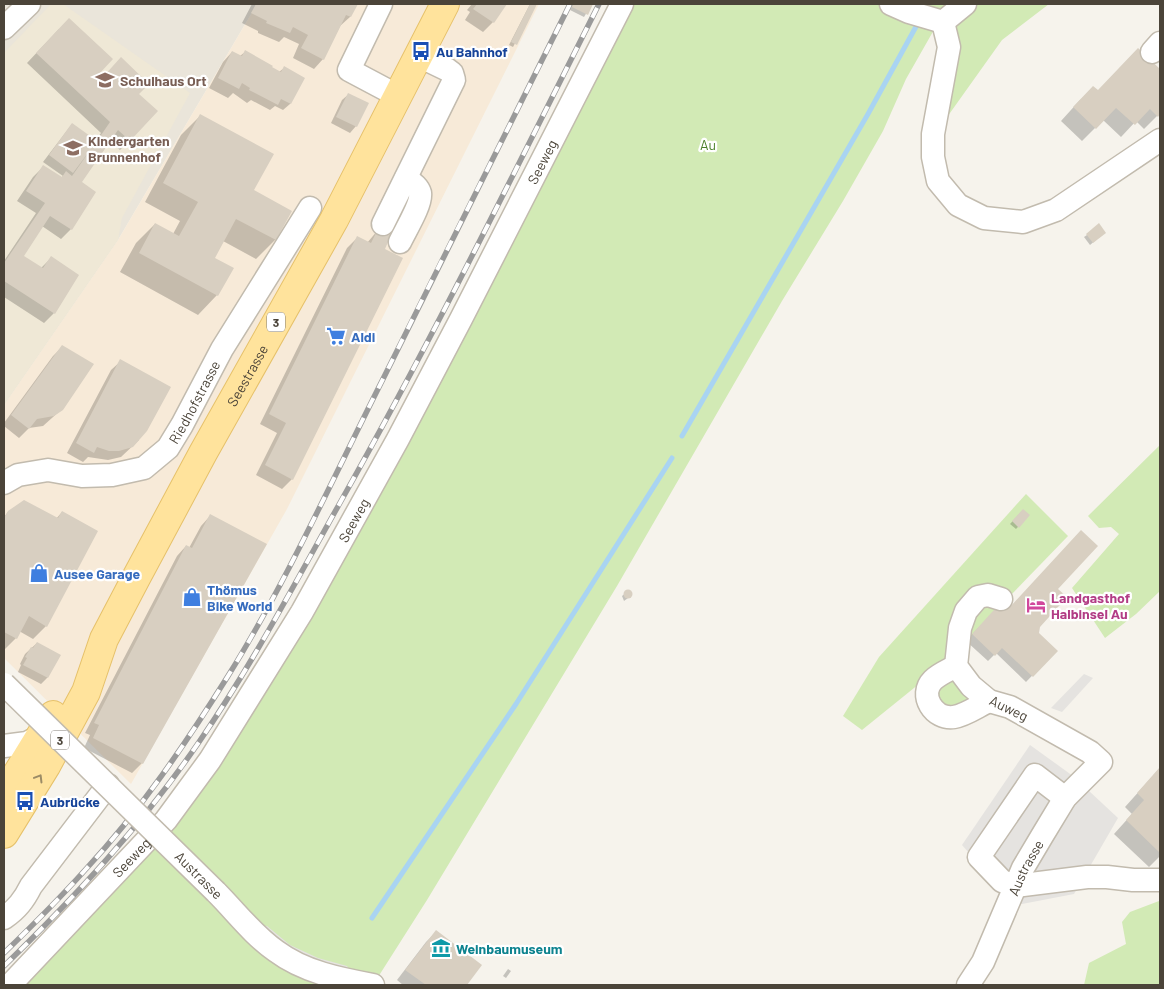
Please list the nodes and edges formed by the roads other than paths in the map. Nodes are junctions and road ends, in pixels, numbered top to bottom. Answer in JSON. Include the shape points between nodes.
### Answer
{"nodes":[{"id":1,"x":29,"y":4,"type":"edge"},
{"id":2,"x":381,"y":4,"type":"edge"},
{"id":3,"x":445,"y":4,"type":"edge"},
{"id":4,"x":622,"y":4,"type":"edge"},
{"id":5,"x":891,"y":4,"type":"edge"},
{"id":6,"x":965,"y":4,"type":"edge"},
{"id":7,"x":944,"y":22,"type":"junction"},
{"id":8,"x":4,"y":28,"type":"edge"},
{"id":9,"x":419,"y":56,"type":"junction"},
{"id":10,"x":398,"y":96,"type":"junction"},
{"id":11,"x":1160,"y":140,"type":"edge"},
{"id":12,"x":406,"y":178,"type":"junction"},
{"id":13,"x":310,"y":208,"type":"dead end"},
{"id":14,"x":383,"y":224,"type":"dead end"},
{"id":15,"x":400,"y":242,"type":"dead end"},
{"id":16,"x":4,"y":483,"type":"edge"},
{"id":17,"x":1001,"y":599,"type":"dead end"},
{"id":18,"x":104,"y":639,"type":"junction"},
{"id":19,"x":956,"y":666,"type":"junction"},
{"id":20,"x":4,"y":684,"type":"edge"},
{"id":21,"x":989,"y":700,"type":"junction"},
{"id":22,"x":42,"y":735,"type":"junction"},
{"id":23,"x":4,"y":746,"type":"edge"},
{"id":24,"x":1101,"y":762,"type":"joint"},
{"id":25,"x":108,"y":785,"type":"junction"},
{"id":26,"x":4,"y":795,"type":"edge"},
{"id":27,"x":1065,"y":798,"type":"junction"},
{"id":28,"x":4,"y":834,"type":"edge"},
{"id":29,"x":1160,"y":880,"type":"edge"},
{"id":30,"x":31,"y":886,"type":"junction"},
{"id":31,"x":1015,"y":886,"type":"junction"},
{"id":32,"x":4,"y":898,"type":"edge"},
{"id":33,"x":4,"y":918,"type":"edge"},
{"id":34,"x":10,"y":985,"type":"edge"},
{"id":35,"x":373,"y":985,"type":"edge"},
{"id":36,"x":968,"y":985,"type":"edge"}],
"edges":[{"from":1,"to":8,"type":"street"},
{"from":2,"to":10,"type":"street","via":[[349,70]]},
{"from":3,"to":9,"type":"main road","name":"Seestrasse","number":"3"},
{"from":4,"to":34,"type":"street","name":"Seeweg","via":[[402,431],[297,620],[210,760],[166,820]]},
{"from":5,"to":7,"type":"street"},
{"from":6,"to":7,"type":"street"},
{"from":7,"to":11,"type":"street","via":[[949,47],[933,134],[933,157],[938,181],[958,204],[984,218],[1023,222],[1056,210]]},
{"from":9,"to":10,"type":"main road","name":"Seestrasse","number":"3"},
{"from":9,"to":12,"type":"street","via":[[448,70],[454,80]]},
{"from":10,"to":18,"type":"main road","name":"Seestrasse","number":"3","via":[[334,220]]},
{"from":12,"to":14,"type":"street"},
{"from":12,"to":15,"type":"street","via":[[416,185],[420,194]]},
{"from":13,"to":16,"type":"street","name":"Riedhofstrasse","via":[[222,349],[168,448],[144,468],[112,475],[82,476],[48,470],[18,475]]},
{"from":17,"to":19,"type":"street","via":[[988,595],[978,597],[966,611],[960,628]]},
{"from":18,"to":22,"type":"main road","name":"Seestrasse","number":"3","via":[[70,684]]},
{"from":28,"to":18,"type":"main road","name":"Seestrasse","number":"3","one_way":true,"via":[[86,692]]},
{"from":19,"to":21,"type":"street","name":"Auweg","via":[[971,686]]},
{"from":19,"to":21,"type":"street","via":[[933,680],[927,691],[929,704],[937,713],[952,717]]},
{"from":20,"to":25,"type":"street","name":"Austrasse","bridge":true},
{"from":21,"to":24,"type":"street","name":"Auweg","via":[[1010,707],[1090,752]]},
{"from":22,"to":23,"type":"street","via":[[27,743]]},
{"from":22,"to":26,"type":"main road","name":"Seestrasse","number":"3"},
{"from":24,"to":27,"type":"street","name":"Austrasse"},
{"from":25,"to":30,"type":"street"},
{"from":25,"to":35,"type":"street","name":"Austrasse","bridge":true,"via":[[257,936],[277,952],[335,978]]},
{"from":27,"to":31,"type":"street","name":"Austrasse"},
{"from":27,"to":31,"type":"street","via":[[1035,774],[979,857],[1002,881]]},
{"from":29,"to":31,"type":"street","via":[[1065,878]]},
{"from":30,"to":32,"type":"street","via":[[23,893]]},
{"from":30,"to":33,"type":"street","via":[[14,912]]},
{"from":31,"to":36,"type":"street","name":"Austrasse","via":[[986,955]]}]}
